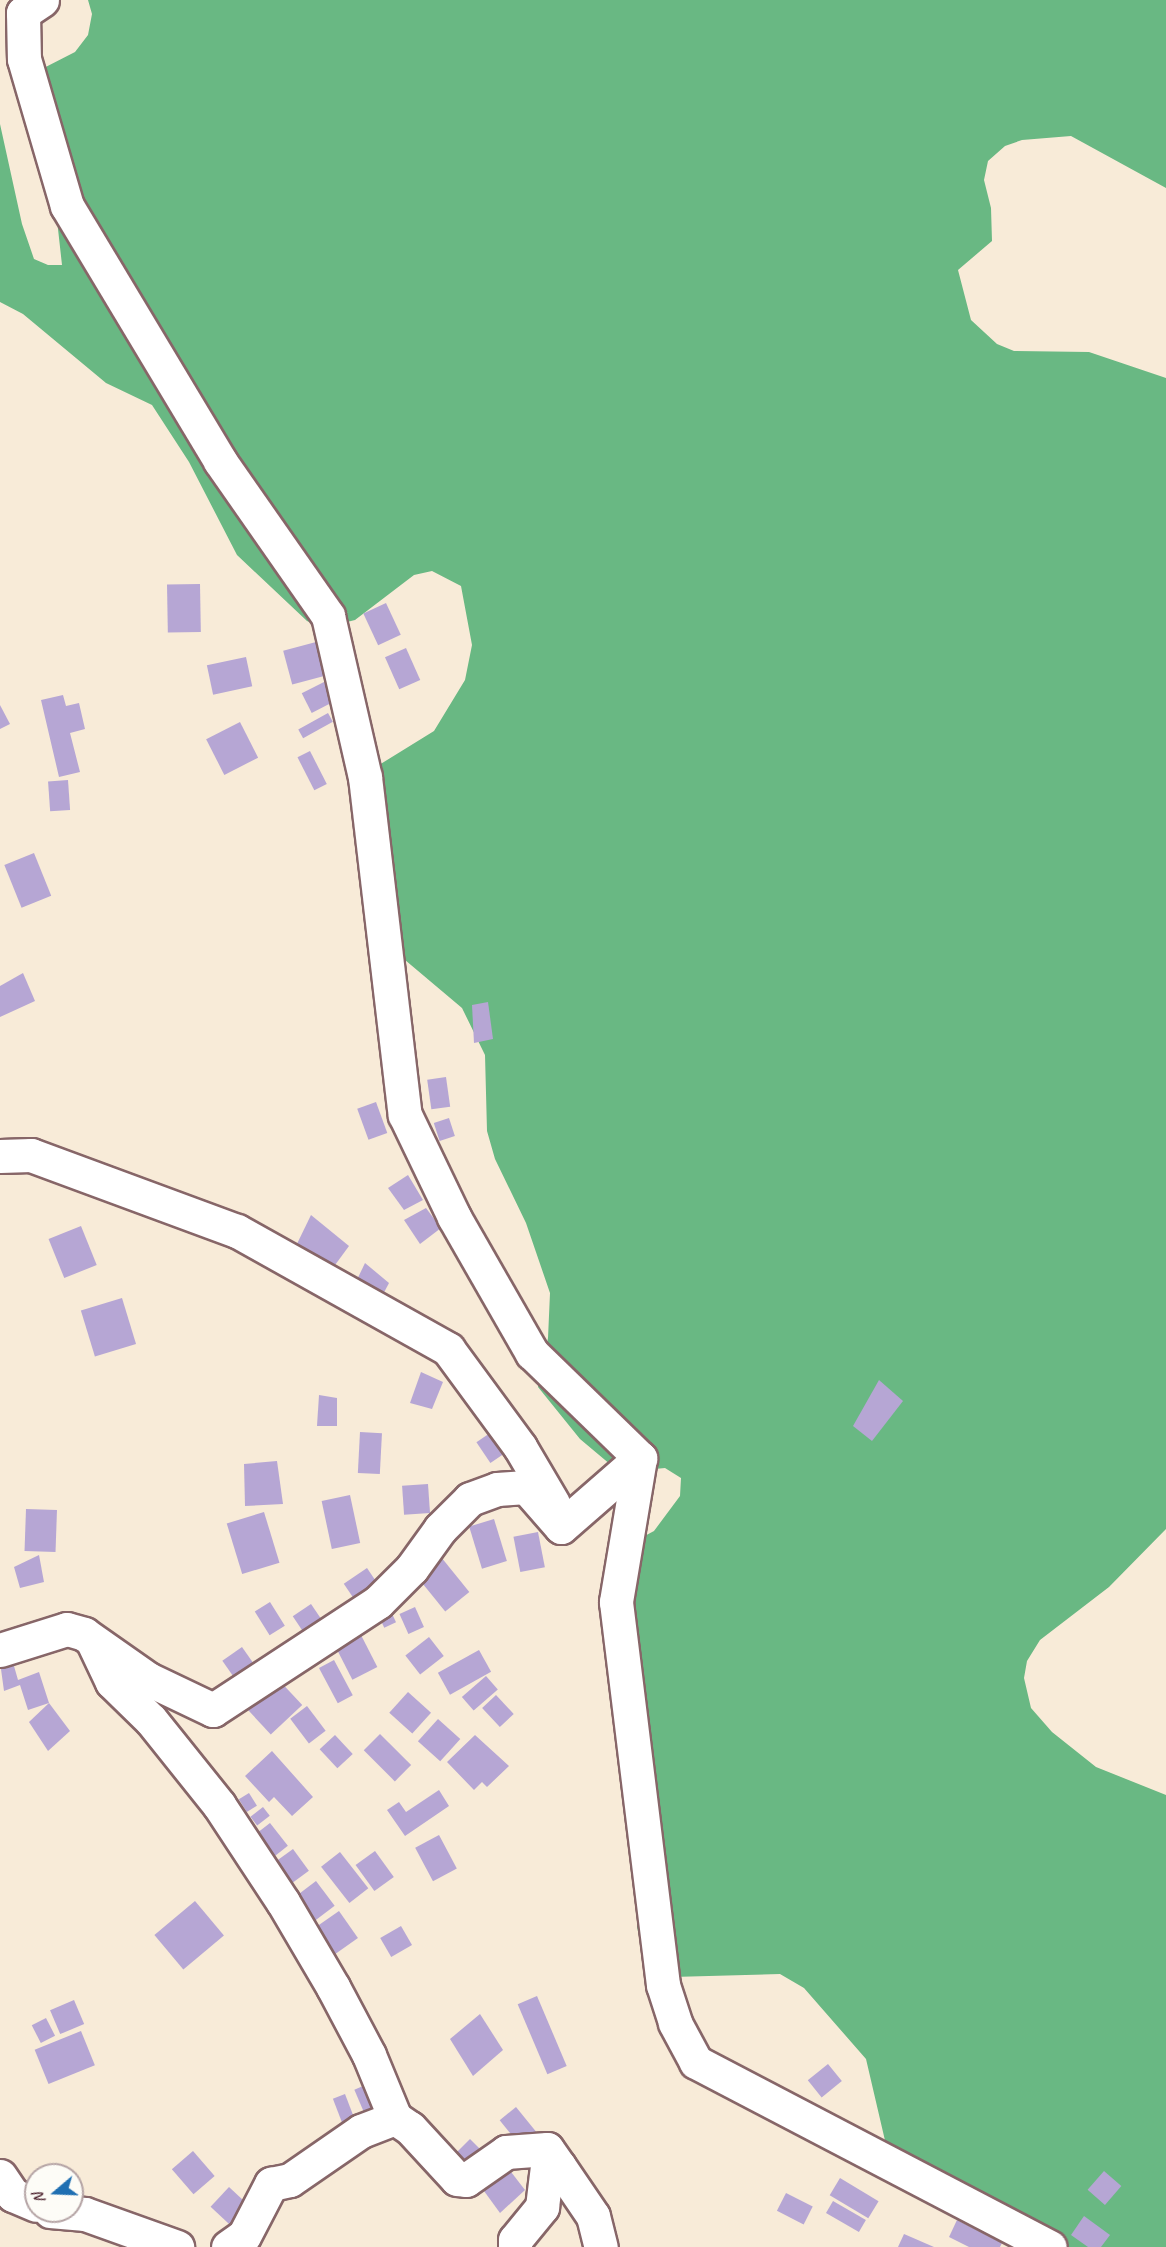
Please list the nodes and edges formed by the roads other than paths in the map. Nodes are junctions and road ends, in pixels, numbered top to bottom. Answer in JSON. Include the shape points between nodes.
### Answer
{"nodes":[{"id":1,"x":42,"y":0,"type":"edge"},
{"id":2,"x":0,"y":1156,"type":"edge"},
{"id":3,"x":640,"y":1458,"type":"junction"},
{"id":4,"x":561,"y":1527,"type":"junction"},
{"id":5,"x":93,"y":1640,"type":"junction"},
{"id":6,"x":0,"y":1650,"type":"edge"},
{"id":7,"x":395,"y":2118,"type":"junction"},
{"id":8,"x":559,"y":2166,"type":"junction"},
{"id":9,"x":0,"y":2176,"type":"edge"},
{"id":10,"x":24,"y":2200,"type":"edge"},
{"id":11,"x":84,"y":2214,"type":"edge"},
{"id":12,"x":177,"y":2247,"type":"edge"},
{"id":13,"x":228,"y":2247,"type":"edge"},
{"id":14,"x":515,"y":2247,"type":"edge"},
{"id":15,"x":602,"y":2247,"type":"edge"},
{"id":16,"x":1050,"y":2247,"type":"edge"}],
"edges":[{"from":1,"to":3,"type":"street","via":[[23,13],[24,59],[67,206],[220,461],[328,616],[366,777],[405,1115],[454,1217],[532,1353]]},
{"from":2,"to":4,"type":"street","via":[[31,1155],[237,1231],[448,1349],[520,1447],[554,1505]]},
{"from":3,"to":4,"type":"street"},
{"from":3,"to":16,"type":"street","via":[[616,1602],[663,1985],[675,2023],[696,2062]]},
{"from":4,"to":5,"type":"street","via":[[526,1487],[497,1489],[470,1499],[378,1602],[213,1710],[148,1679]]},
{"from":5,"to":6,"type":"street","via":[[67,1629]]},
{"from":5,"to":7,"type":"street","via":[[112,1682],[151,1720],[219,1804],[283,1902],[369,2055]]},
{"from":7,"to":8,"type":"street","via":[[410,2127],[457,2180],[466,2180],[506,2152],[547,2149]]},
{"from":7,"to":13,"type":"street","via":[[361,2131],[290,2180],[271,2184],[244,2236]]},
{"from":8,"to":14,"type":"street","via":[[547,2168],[542,2207],[515,2240]]},
{"from":8,"to":15,"type":"street","via":[[593,2216]]},
{"from":9,"to":10,"type":"street","via":[[13,2195]]},
{"from":11,"to":12,"type":"street"}]}
